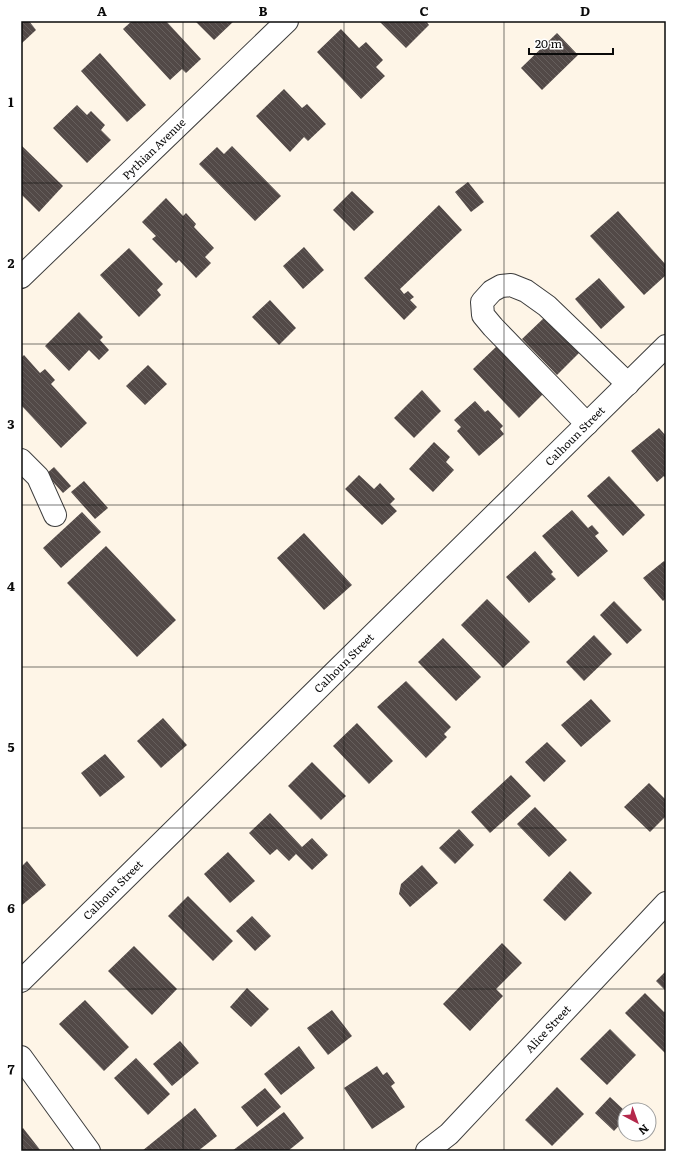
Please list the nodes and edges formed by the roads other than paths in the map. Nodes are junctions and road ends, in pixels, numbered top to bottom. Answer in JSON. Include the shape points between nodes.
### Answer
{"nodes":[{"id":1,"x":287,"y":21,"type":"edge"},
{"id":2,"x":21,"y":277,"type":"edge"},
{"id":3,"x":666,"y":346,"type":"edge"},
{"id":4,"x":628,"y":384,"type":"junction"},
{"id":5,"x":587,"y":424,"type":"junction"},
{"id":6,"x":21,"y":460,"type":"edge"},
{"id":7,"x":55,"y":515,"type":"dead end"},
{"id":8,"x":666,"y":903,"type":"edge"},
{"id":9,"x":21,"y":981,"type":"edge"},
{"id":10,"x":21,"y":1057,"type":"edge"},
{"id":11,"x":89,"y":1151,"type":"edge"},
{"id":12,"x":427,"y":1151,"type":"edge"}],
"edges":[{"from":1,"to":2,"type":"street","name":"Pythian Avenue"},
{"from":3,"to":4,"type":"street","name":"Calhoun Street"},
{"from":4,"to":5,"type":"street","name":"Calhoun Street"},
{"from":4,"to":5,"type":"street","via":[[546,306],[526,291],[511,285],[500,286],[492,292],[482,302],[484,315]]},
{"from":5,"to":9,"type":"street","name":"Calhoun Street"},
{"from":6,"to":7,"type":"street","via":[[38,478]]},
{"from":8,"to":12,"type":"street","name":"Alice Street","via":[[449,1134]]},
{"from":10,"to":11,"type":"street"}]}
